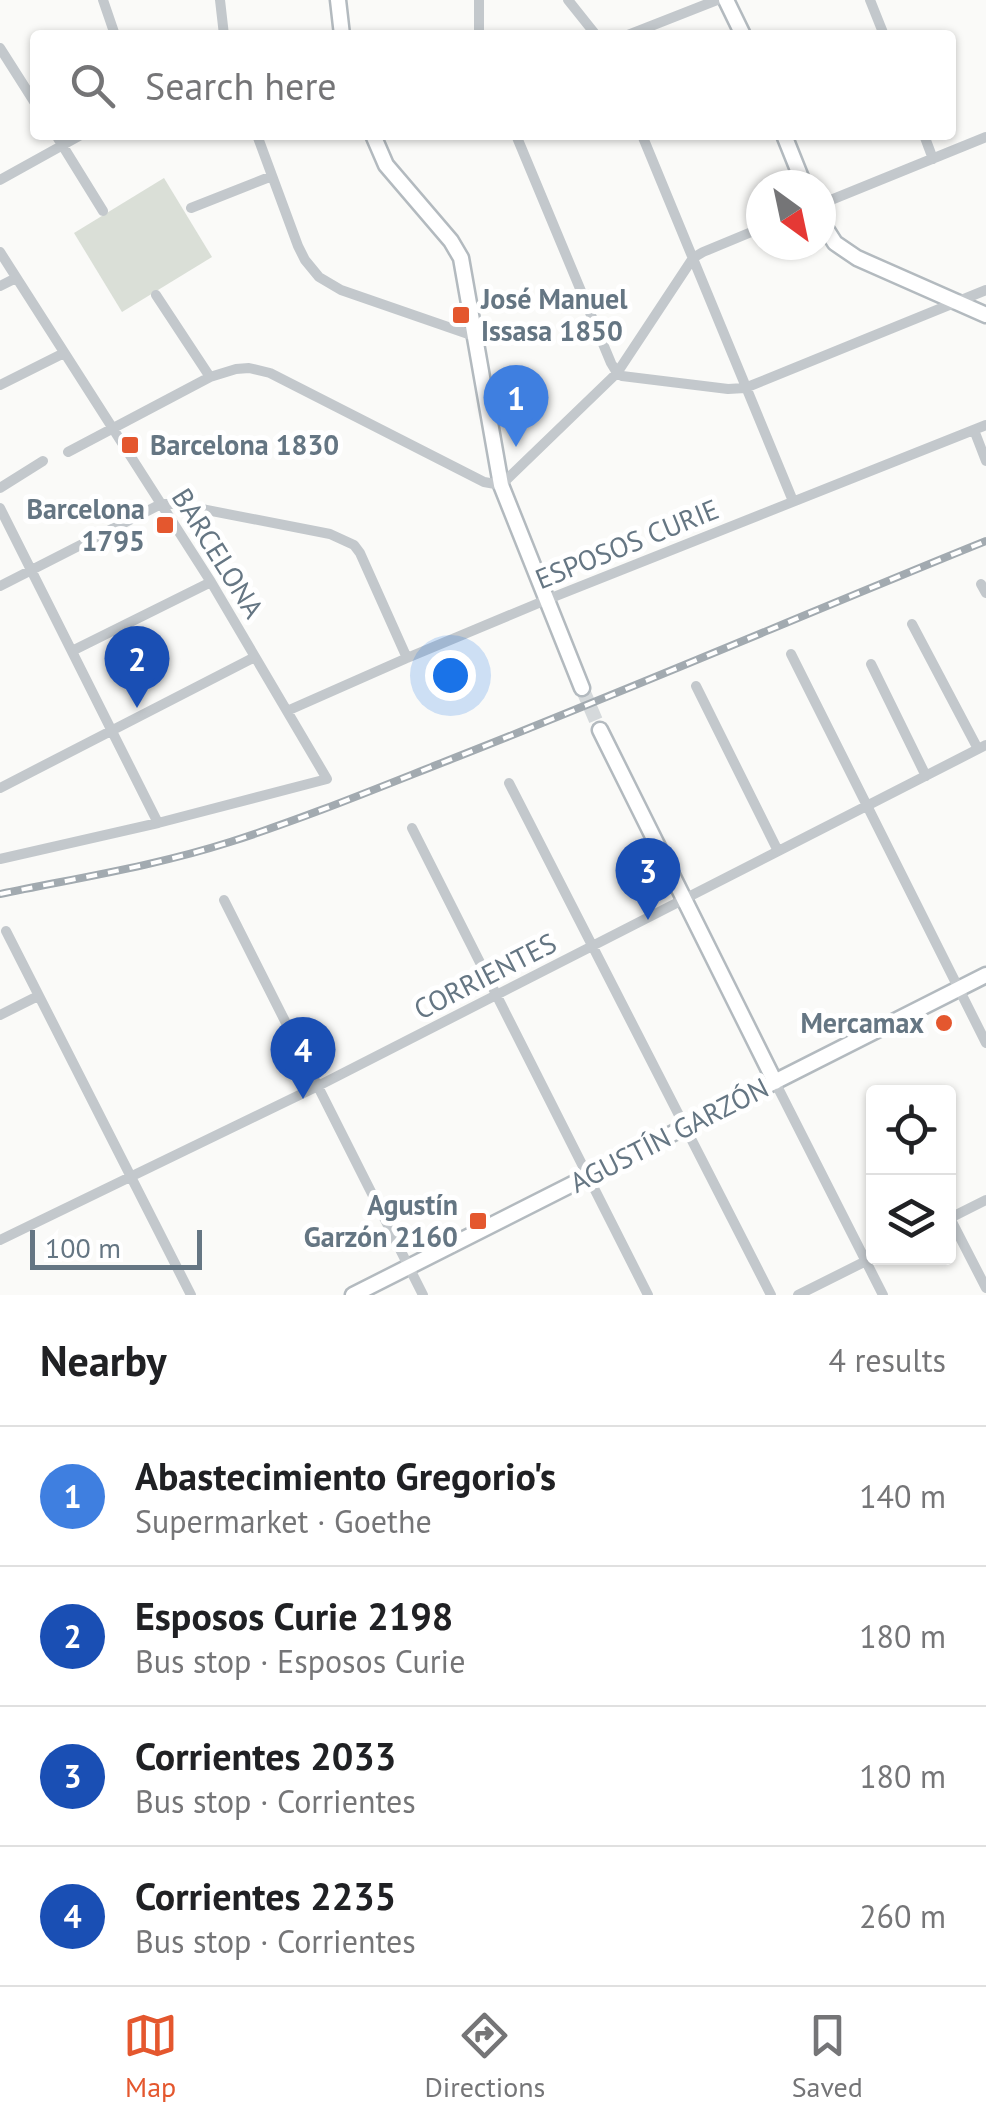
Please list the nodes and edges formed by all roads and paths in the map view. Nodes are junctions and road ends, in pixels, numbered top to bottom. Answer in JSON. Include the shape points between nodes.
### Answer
{"nodes":[{"id":1,"x":104,"y":0,"type":"edge"},
{"id":2,"x":220,"y":0,"type":"edge"},
{"id":3,"x":338,"y":0,"type":"edge"},
{"id":4,"x":479,"y":0,"type":"edge"},
{"id":5,"x":568,"y":0,"type":"edge"},
{"id":6,"x":717,"y":0,"type":"edge"},
{"id":7,"x":726,"y":0,"type":"edge"},
{"id":8,"x":870,"y":0,"type":"edge"},
{"id":9,"x":113,"y":30,"type":"edge"},
{"id":10,"x":223,"y":30,"type":"edge"},
{"id":11,"x":341,"y":30,"type":"edge"},
{"id":12,"x":479,"y":30,"type":"edge"},
{"id":13,"x":592,"y":30,"type":"edge"},
{"id":14,"x":641,"y":30,"type":"edge"},
{"id":15,"x":741,"y":30,"type":"edge"},
{"id":16,"x":882,"y":30,"type":"edge"},
{"id":17,"x":0,"y":48,"type":"edge"},
{"id":18,"x":30,"y":94,"type":"edge"},
{"id":19,"x":986,"y":137,"type":"edge"},
{"id":20,"x":59,"y":140,"type":"edge"},
{"id":21,"x":259,"y":140,"type":"edge"},
{"id":22,"x":375,"y":140,"type":"edge"},
{"id":23,"x":518,"y":140,"type":"edge"},
{"id":24,"x":644,"y":140,"type":"edge"},
{"id":25,"x":786,"y":140,"type":"edge"},
{"id":26,"x":926,"y":140,"type":"edge"},
{"id":27,"x":934,"y":158,"type":"junction"},
{"id":28,"x":798,"y":170,"type":"edge"},
{"id":29,"x":272,"y":176,"type":"junction"},
{"id":30,"x":0,"y":180,"type":"edge"},
{"id":31,"x":836,"y":198,"type":"edge"},
{"id":32,"x":191,"y":208,"type":"dead end"},
{"id":33,"x":103,"y":211,"type":"dead end"},
{"id":34,"x":746,"y":234,"type":"edge"},
{"id":35,"x":836,"y":244,"type":"edge"},
{"id":36,"x":0,"y":252,"type":"edge"},
{"id":37,"x":693,"y":258,"type":"junction"},
{"id":38,"x":16,"y":278,"type":"junction"},
{"id":39,"x":0,"y":286,"type":"edge"},
{"id":40,"x":986,"y":290,"type":"edge"},
{"id":41,"x":156,"y":295,"type":"dead end"},
{"id":42,"x":956,"y":301,"type":"junction"},
{"id":43,"x":986,"y":316,"type":"edge"},
{"id":44,"x":474,"y":336,"type":"junction"},
{"id":45,"x":64,"y":353,"type":"junction"},
{"id":46,"x":617,"y":372,"type":"junction"},
{"id":47,"x":210,"y":377,"type":"junction"},
{"id":48,"x":0,"y":385,"type":"edge"},
{"id":49,"x":745,"y":388,"type":"junction"},
{"id":50,"x":986,"y":425,"type":"edge"},
{"id":51,"x":114,"y":430,"type":"junction"},
{"id":52,"x":974,"y":430,"type":"junction"},
{"id":53,"x":68,"y":452,"type":"dead end"},
{"id":54,"x":44,"y":461,"type":"dead end"},
{"id":55,"x":986,"y":461,"type":"edge"},
{"id":56,"x":501,"y":486,"type":"junction"},
{"id":57,"x":0,"y":488,"type":"edge"},
{"id":58,"x":793,"y":502,"type":"junction"},
{"id":59,"x":161,"y":504,"type":"junction"},
{"id":60,"x":0,"y":508,"type":"edge"},
{"id":61,"x":31,"y":570,"type":"junction"},
{"id":62,"x":211,"y":582,"type":"junction"},
{"id":63,"x":0,"y":586,"type":"edge"},
{"id":64,"x":546,"y":600,"type":"junction"},
{"id":65,"x":912,"y":624,"type":"dead end"},
{"id":66,"x":72,"y":650,"type":"junction"},
{"id":67,"x":792,"y":654,"type":"dead end"},
{"id":68,"x":255,"y":657,"type":"junction"},
{"id":69,"x":407,"y":658,"type":"junction"},
{"id":70,"x":870,"y":664,"type":"dead end"},
{"id":71,"x":696,"y":686,"type":"dead end"},
{"id":72,"x":582,"y":688,"type":"tunnel mouth"},
{"id":73,"x":287,"y":712,"type":"junction"},
{"id":74,"x":112,"y":730,"type":"junction"},
{"id":75,"x":600,"y":730,"type":"tunnel mouth"},
{"id":76,"x":982,"y":747,"type":"edge"},
{"id":77,"x":926,"y":776,"type":"junction"},
{"id":78,"x":509,"y":782,"type":"dead end"},
{"id":79,"x":0,"y":788,"type":"edge"},
{"id":80,"x":867,"y":806,"type":"junction"},
{"id":81,"x":158,"y":823,"type":"junction"},
{"id":82,"x":412,"y":828,"type":"dead end"},
{"id":83,"x":778,"y":851,"type":"junction"},
{"id":84,"x":0,"y":859,"type":"edge"},
{"id":85,"x":684,"y":899,"type":"junction"},
{"id":86,"x":224,"y":900,"type":"dead end"},
{"id":87,"x":6,"y":932,"type":"dead end"},
{"id":88,"x":593,"y":946,"type":"junction"},
{"id":89,"x":986,"y":975,"type":"edge"},
{"id":90,"x":959,"y":989,"type":"junction"},
{"id":91,"x":497,"y":995,"type":"junction"},
{"id":92,"x":38,"y":996,"type":"junction"},
{"id":93,"x":0,"y":1015,"type":"edge"},
{"id":94,"x":986,"y":1044,"type":"edge"},
{"id":95,"x":775,"y":1082,"type":"junction"},
{"id":96,"x":318,"y":1086,"type":"junction"},
{"id":97,"x":685,"y":1127,"type":"junction"},
{"id":98,"x":130,"y":1176,"type":"junction"},
{"id":99,"x":588,"y":1176,"type":"junction"},
{"id":100,"x":986,"y":1200,"type":"edge"},
{"id":101,"x":956,"y":1215,"type":"edge"},
{"id":102,"x":956,"y":1231,"type":"edge"},
{"id":103,"x":0,"y":1240,"type":"edge"},
{"id":104,"x":866,"y":1253,"type":"edge"},
{"id":105,"x":866,"y":1261,"type":"edge"},
{"id":106,"x":871,"y":1265,"type":"edge"},
{"id":107,"x":408,"y":1267,"type":"junction"},
{"id":108,"x":986,"y":1288,"type":"edge"},
{"id":109,"x":191,"y":1295,"type":"edge"},
{"id":110,"x":353,"y":1295,"type":"edge"},
{"id":111,"x":422,"y":1295,"type":"edge"},
{"id":112,"x":648,"y":1295,"type":"edge"},
{"id":113,"x":771,"y":1295,"type":"edge"},
{"id":114,"x":798,"y":1295,"type":"edge"},
{"id":115,"x":883,"y":1295,"type":"edge"}],
"edges":[{"from":1,"to":9,"type":"street"},
{"from":2,"to":10,"type":"street"},
{"from":3,"to":11,"type":"main road"},
{"from":4,"to":12,"type":"street"},
{"from":5,"to":13,"type":"street"},
{"from":6,"to":14,"type":"street"},
{"from":7,"to":15,"type":"main road"},
{"from":8,"to":16,"type":"street"},
{"from":17,"to":18,"type":"street"},
{"from":19,"to":27,"type":"street"},
{"from":20,"to":30,"type":"street"},
{"from":20,"to":33,"type":"street"},
{"from":21,"to":29,"type":"street"},
{"from":22,"to":44,"type":"main road","via":[[386,165],[457,250]]},
{"from":23,"to":46,"type":"street"},
{"from":24,"to":37,"type":"street"},
{"from":25,"to":28,"type":"main road"},
{"from":26,"to":27,"type":"street"},
{"from":27,"to":31,"type":"street"},
{"from":29,"to":32,"type":"street"},
{"from":29,"to":44,"type":"street","via":[[298,246],[319,276],[341,290]]},
{"from":34,"to":37,"type":"street"},
{"from":35,"to":42,"type":"main road"},
{"from":36,"to":38,"type":"street","name":"BARCELONA"},
{"from":37,"to":46,"type":"street"},
{"from":37,"to":49,"type":"street"},
{"from":38,"to":39,"type":"street"},
{"from":38,"to":45,"type":"street","name":"BARCELONA"},
{"from":40,"to":42,"type":"street"},
{"from":41,"to":47,"type":"street"},
{"from":42,"to":43,"type":"main road"},
{"from":42,"to":49,"type":"street"},
{"from":44,"to":56,"type":"main road"},
{"from":45,"to":48,"type":"street"},
{"from":45,"to":51,"type":"street","name":"BARCELONA"},
{"from":46,"to":49,"type":"street"},
{"from":46,"to":56,"type":"street"},
{"from":47,"to":51,"type":"street"},
{"from":47,"to":56,"type":"street","via":[[236,368],[270,373]]},
{"from":49,"to":58,"type":"street"},
{"from":50,"to":52,"type":"street","name":"ESPOSOS CURIE"},
{"from":51,"to":53,"type":"street"},
{"from":51,"to":59,"type":"street","name":"BARCELONA"},
{"from":52,"to":55,"type":"street"},
{"from":52,"to":58,"type":"street","name":"ESPOSOS CURIE"},
{"from":54,"to":57,"type":"street"},
{"from":56,"to":64,"type":"main road"},
{"from":58,"to":64,"type":"street","name":"ESPOSOS CURIE"},
{"from":59,"to":61,"type":"street"},
{"from":59,"to":62,"type":"street","name":"BARCELONA"},
{"from":59,"to":69,"type":"street","via":[[330,534],[354,545]]},
{"from":60,"to":61,"type":"street"},
{"from":61,"to":63,"type":"street"},
{"from":61,"to":66,"type":"street"},
{"from":62,"to":66,"type":"street"},
{"from":62,"to":68,"type":"street","name":"BARCELONA"},
{"from":64,"to":69,"type":"street","name":"ESPOSOS CURIE"},
{"from":64,"to":72,"type":"main road"},
{"from":65,"to":76,"type":"street"},
{"from":66,"to":74,"type":"street"},
{"from":67,"to":80,"type":"street"},
{"from":68,"to":73,"type":"street","name":"BARCELONA"},
{"from":68,"to":74,"type":"street"},
{"from":69,"to":73,"type":"street","name":"ESPOSOS CURIE"},
{"from":70,"to":77,"type":"street"},
{"from":71,"to":83,"type":"street"},
{"from":73,"to":81,"type":"street","name":"BARCELONA","via":[[327,779]]},
{"from":74,"to":79,"type":"street"},
{"from":74,"to":81,"type":"street"},
{"from":75,"to":85,"type":"main road"},
{"from":76,"to":77,"type":"street","name":"CORRIENTES"},
{"from":77,"to":80,"type":"street","name":"CORRIENTES"},
{"from":78,"to":88,"type":"street"},
{"from":80,"to":83,"type":"street","name":"CORRIENTES"},
{"from":80,"to":90,"type":"street"},
{"from":81,"to":84,"type":"street"},
{"from":82,"to":91,"type":"street"},
{"from":83,"to":85,"type":"street","name":"CORRIENTES"},
{"from":85,"to":88,"type":"street","name":"CORRIENTES"},
{"from":85,"to":95,"type":"main road"},
{"from":86,"to":96,"type":"street"},
{"from":87,"to":92,"type":"street"},
{"from":88,"to":91,"type":"street","name":"CORRIENTES"},
{"from":88,"to":97,"type":"street"},
{"from":89,"to":90,"type":"main road","name":"AGUSTÍN GARZÓN"},
{"from":90,"to":94,"type":"street"},
{"from":90,"to":95,"type":"main road","name":"AGUSTÍN GARZÓN"},
{"from":91,"to":96,"type":"street","name":"CORRIENTES"},
{"from":91,"to":99,"type":"street"},
{"from":92,"to":93,"type":"street"},
{"from":92,"to":98,"type":"street"},
{"from":95,"to":97,"type":"main road","name":"AGUSTÍN GARZÓN"},
{"from":95,"to":104,"type":"street"},
{"from":96,"to":98,"type":"street","name":"CORRIENTES"},
{"from":96,"to":107,"type":"street"},
{"from":97,"to":99,"type":"main road","name":"AGUSTÍN GARZÓN"},
{"from":97,"to":113,"type":"street"},
{"from":98,"to":103,"type":"street","name":"CORRIENTES"},
{"from":98,"to":109,"type":"street"},
{"from":99,"to":107,"type":"main road","name":"AGUSTÍN GARZÓN"},
{"from":99,"to":112,"type":"street"},
{"from":100,"to":101,"type":"street"},
{"from":102,"to":108,"type":"street"},
{"from":105,"to":114,"type":"street"},
{"from":106,"to":115,"type":"street"},
{"from":107,"to":110,"type":"main road","name":"AGUSTÍN GARZÓN"},
{"from":107,"to":111,"type":"street"}]}
